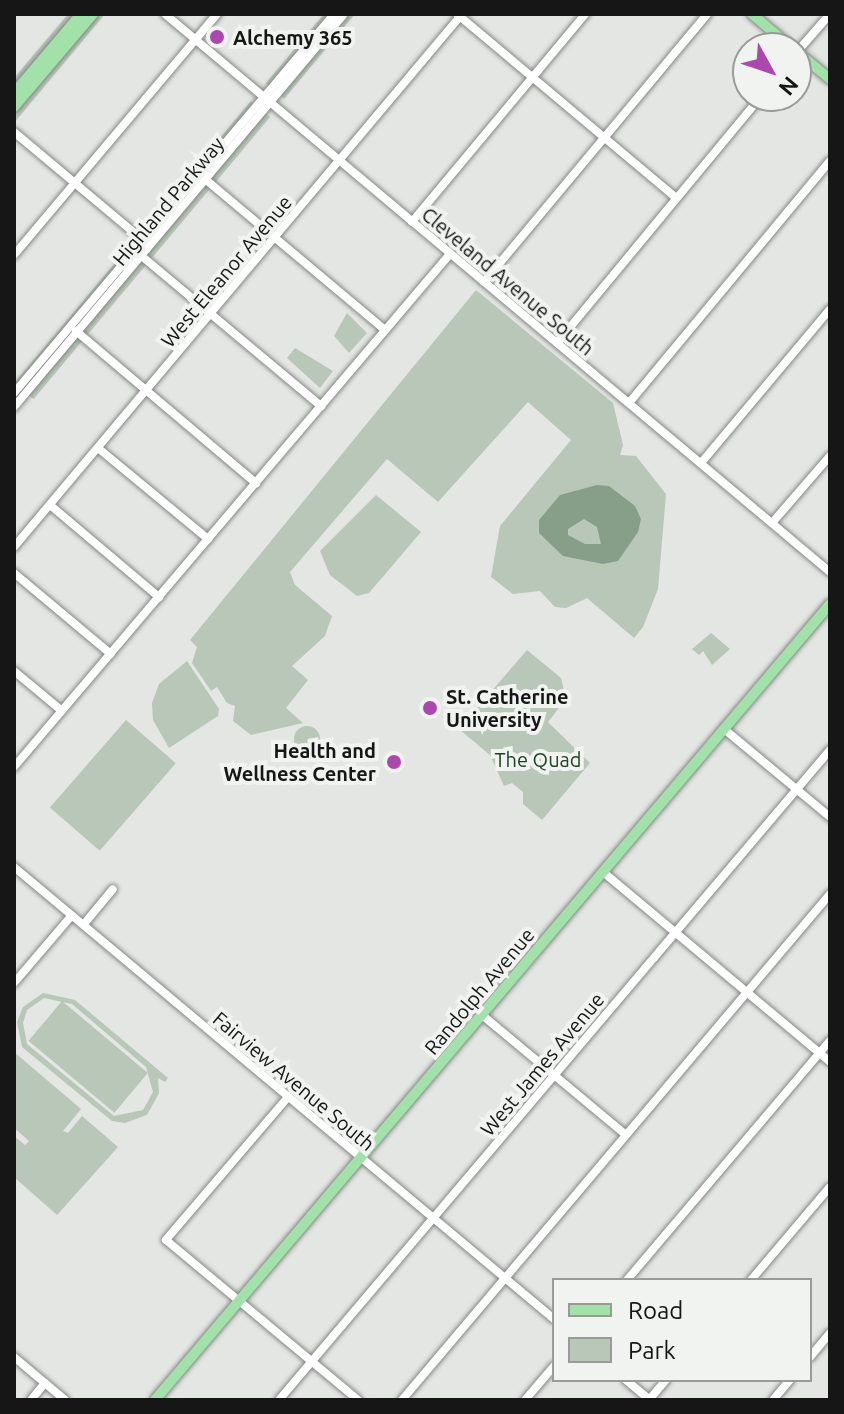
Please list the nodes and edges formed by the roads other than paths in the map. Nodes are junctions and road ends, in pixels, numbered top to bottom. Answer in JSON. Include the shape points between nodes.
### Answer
{"nodes":[{"id":1,"x":81,"y":14,"type":"edge"},
{"id":2,"x":93,"y":14,"type":"edge"},
{"id":3,"x":165,"y":14,"type":"edge"},
{"id":4,"x":217,"y":14,"type":"edge"},
{"id":5,"x":334,"y":14,"type":"edge"},
{"id":6,"x":344,"y":14,"type":"edge"},
{"id":7,"x":585,"y":14,"type":"edge"},
{"id":8,"x":707,"y":14,"type":"edge"},
{"id":9,"x":752,"y":14,"type":"edge"},
{"id":10,"x":830,"y":14,"type":"edge"},
{"id":11,"x":460,"y":15,"type":"edge"},
{"id":12,"x":773,"y":32,"type":"edge"},
{"id":13,"x":812,"y":33,"type":"edge"},
{"id":14,"x":195,"y":39,"type":"junction"},
{"id":15,"x":812,"y":65,"type":"edge"},
{"id":16,"x":532,"y":78,"type":"junction"},
{"id":17,"x":830,"y":79,"type":"edge"},
{"id":18,"x":14,"y":93,"type":"edge"},
{"id":19,"x":268,"y":100,"type":"junction"},
{"id":20,"x":14,"y":107,"type":"edge"},
{"id":21,"x":748,"y":112,"type":"edge"},
{"id":22,"x":14,"y":132,"type":"edge"},
{"id":23,"x":604,"y":138,"type":"junction"},
{"id":24,"x":340,"y":161,"type":"junction"},
{"id":25,"x":830,"y":161,"type":"edge"},
{"id":26,"x":203,"y":178,"type":"junction"},
{"id":27,"x":74,"y":183,"type":"junction"},
{"id":28,"x":676,"y":198,"type":"junction"},
{"id":29,"x":412,"y":222,"type":"junction"},
{"id":30,"x":275,"y":238,"type":"junction"},
{"id":31,"x":147,"y":243,"type":"junction"},
{"id":32,"x":138,"y":253,"type":"junction"},
{"id":33,"x":450,"y":254,"type":"junction"},
{"id":34,"x":14,"y":255,"type":"edge"},
{"id":35,"x":484,"y":282,"type":"junction"},
{"id":36,"x":830,"y":309,"type":"edge"},
{"id":37,"x":211,"y":313,"type":"junction"},
{"id":38,"x":821,"y":320,"type":"junction"},
{"id":39,"x":830,"y":327,"type":"edge"},
{"id":40,"x":74,"y":329,"type":"junction"},
{"id":41,"x":385,"y":330,"type":"junction"},
{"id":42,"x":557,"y":343,"type":"junction"},
{"id":43,"x":147,"y":390,"type":"junction"},
{"id":44,"x":14,"y":393,"type":"edge"},
{"id":45,"x":629,"y":403,"type":"junction"},
{"id":46,"x":321,"y":406,"type":"junction"},
{"id":47,"x":14,"y":407,"type":"edge"},
{"id":48,"x":98,"y":448,"type":"junction"},
{"id":49,"x":830,"y":456,"type":"edge"},
{"id":50,"x":701,"y":463,"type":"junction"},
{"id":51,"x":256,"y":483,"type":"junction"},
{"id":52,"x":50,"y":505,"type":"junction"},
{"id":53,"x":772,"y":523,"type":"junction"},
{"id":54,"x":208,"y":539,"type":"junction"},
{"id":55,"x":14,"y":547,"type":"edge"},
{"id":56,"x":830,"y":572,"type":"edge"},
{"id":57,"x":14,"y":573,"type":"edge"},
{"id":58,"x":159,"y":597,"type":"junction"},
{"id":59,"x":830,"y":604,"type":"edge"},
{"id":60,"x":111,"y":654,"type":"junction"},
{"id":61,"x":14,"y":671,"type":"edge"},
{"id":62,"x":62,"y":711,"type":"junction"},
{"id":63,"x":724,"y":729,"type":"junction"},
{"id":64,"x":830,"y":750,"type":"edge"},
{"id":65,"x":14,"y":767,"type":"edge"},
{"id":66,"x":797,"y":789,"type":"junction"},
{"id":67,"x":830,"y":817,"type":"edge"},
{"id":68,"x":14,"y":867,"type":"edge"},
{"id":69,"x":603,"y":872,"type":"junction"},
{"id":70,"x":113,"y":889,"type":"dead end"},
{"id":71,"x":830,"y":894,"type":"edge"},
{"id":72,"x":72,"y":915,"type":"junction"},
{"id":73,"x":84,"y":924,"type":"junction"},
{"id":74,"x":675,"y":932,"type":"junction"},
{"id":75,"x":14,"y":983,"type":"edge"},
{"id":76,"x":746,"y":992,"type":"junction"},
{"id":77,"x":482,"y":1015,"type":"junction"},
{"id":78,"x":830,"y":1041,"type":"edge"},
{"id":79,"x":820,"y":1054,"type":"junction"},
{"id":80,"x":830,"y":1062,"type":"edge"},
{"id":81,"x":554,"y":1075,"type":"junction"},
{"id":82,"x":288,"y":1097,"type":"junction"},
{"id":83,"x":626,"y":1135,"type":"junction"},
{"id":84,"x":361,"y":1157,"type":"junction"},
{"id":85,"x":830,"y":1187,"type":"edge"},
{"id":86,"x":433,"y":1218,"type":"junction"},
{"id":87,"x":505,"y":1278,"type":"junction"},
{"id":88,"x":629,"y":1278,"type":"edge"},
{"id":89,"x":753,"y":1278,"type":"edge"},
{"id":90,"x":239,"y":1301,"type":"junction"},
{"id":91,"x":552,"y":1317,"type":"edge"},
{"id":92,"x":830,"y":1333,"type":"edge"},
{"id":93,"x":812,"y":1355,"type":"edge"},
{"id":94,"x":14,"y":1357,"type":"edge"},
{"id":95,"x":312,"y":1361,"type":"junction"},
{"id":96,"x":552,"y":1368,"type":"edge"},
{"id":97,"x":628,"y":1382,"type":"edge"},
{"id":98,"x":664,"y":1382,"type":"edge"},
{"id":99,"x":788,"y":1382,"type":"edge"},
{"id":100,"x":45,"y":1383,"type":"junction"},
{"id":101,"x":31,"y":1400,"type":"edge"},
{"id":102,"x":65,"y":1400,"type":"edge"},
{"id":103,"x":155,"y":1400,"type":"edge"},
{"id":104,"x":279,"y":1400,"type":"edge"},
{"id":105,"x":358,"y":1400,"type":"edge"},
{"id":106,"x":402,"y":1400,"type":"edge"},
{"id":107,"x":525,"y":1400,"type":"edge"},
{"id":108,"x":649,"y":1400,"type":"edge"},
{"id":109,"x":773,"y":1400,"type":"edge"}],
"edges":[{"from":1,"to":18,"type":"main road"},
{"from":2,"to":20,"type":"main road"},
{"from":3,"to":14,"type":"street","name":"Cleveland Avenue South"},
{"from":4,"to":14,"type":"street"},
{"from":5,"to":19,"type":"street","name":"Highland Parkway"},
{"from":6,"to":19,"type":"street","name":"Highland Parkway"},
{"from":7,"to":16,"type":"street"},
{"from":8,"to":23,"type":"street"},
{"from":9,"to":12,"type":"main road"},
{"from":10,"to":13,"type":"street"},
{"from":11,"to":16,"type":"street"},
{"from":11,"to":24,"type":"street","name":"West Eleanor Avenue"},
{"from":14,"to":19,"type":"street","name":"Cleveland Avenue South"},
{"from":14,"to":27,"type":"street"},
{"from":15,"to":17,"type":"main road"},
{"from":16,"to":23,"type":"street"},
{"from":16,"to":29,"type":"street"},
{"from":19,"to":24,"type":"street","name":"Cleveland Avenue South"},
{"from":19,"to":26,"type":"street","name":"Highland Parkway"},
{"from":21,"to":28,"type":"street"},
{"from":22,"to":27,"type":"street"},
{"from":23,"to":28,"type":"street"},
{"from":23,"to":35,"type":"street"},
{"from":24,"to":29,"type":"street","name":"Cleveland Avenue South"},
{"from":24,"to":30,"type":"street","name":"West Eleanor Avenue"},
{"from":25,"to":45,"type":"street"},
{"from":26,"to":30,"type":"street"},
{"from":26,"to":31,"type":"street","name":"Highland Parkway"},
{"from":27,"to":31,"type":"street"},
{"from":27,"to":34,"type":"street"},
{"from":28,"to":42,"type":"street"},
{"from":29,"to":33,"type":"street","name":"Cleveland Avenue South"},
{"from":30,"to":37,"type":"street","name":"West Eleanor Avenue"},
{"from":30,"to":41,"type":"street"},
{"from":31,"to":32,"type":"street","name":"Highland Parkway"},
{"from":32,"to":37,"type":"street"},
{"from":32,"to":40,"type":"street","name":"Highland Parkway"},
{"from":33,"to":35,"type":"street","name":"Cleveland Avenue South"},
{"from":33,"to":41,"type":"street"},
{"from":35,"to":42,"type":"street","name":"Cleveland Avenue South"},
{"from":36,"to":38,"type":"street"},
{"from":37,"to":43,"type":"street","name":"West Eleanor Avenue"},
{"from":37,"to":46,"type":"street"},
{"from":38,"to":39,"type":"street"},
{"from":38,"to":50,"type":"street"},
{"from":40,"to":43,"type":"street"},
{"from":40,"to":44,"type":"street","name":"Highland Parkway"},
{"from":40,"to":47,"type":"street","name":"Highland Parkway"},
{"from":41,"to":46,"type":"street"},
{"from":42,"to":45,"type":"street","name":"Cleveland Avenue South"},
{"from":43,"to":48,"type":"street","name":"West Eleanor Avenue"},
{"from":43,"to":51,"type":"street"},
{"from":45,"to":50,"type":"street","name":"Cleveland Avenue South"},
{"from":46,"to":51,"type":"street"},
{"from":48,"to":52,"type":"street","name":"West Eleanor Avenue"},
{"from":48,"to":54,"type":"street"},
{"from":49,"to":53,"type":"street"},
{"from":50,"to":53,"type":"street","name":"Cleveland Avenue South"},
{"from":51,"to":54,"type":"street"},
{"from":52,"to":55,"type":"street","name":"West Eleanor Avenue"},
{"from":52,"to":58,"type":"street"},
{"from":53,"to":56,"type":"street","name":"Cleveland Avenue South"},
{"from":54,"to":58,"type":"street"},
{"from":57,"to":60,"type":"street"},
{"from":58,"to":60,"type":"street"},
{"from":59,"to":63,"type":"main road","name":"Randolph Avenue"},
{"from":60,"to":62,"type":"street"},
{"from":61,"to":62,"type":"street"},
{"from":62,"to":65,"type":"street"},
{"from":63,"to":66,"type":"street"},
{"from":63,"to":69,"type":"main road","name":"Randolph Avenue"},
{"from":64,"to":66,"type":"street","name":"West James Avenue"},
{"from":66,"to":67,"type":"street"},
{"from":66,"to":74,"type":"street","name":"West James Avenue"},
{"from":68,"to":72,"type":"street","name":"Fairview Avenue South"},
{"from":69,"to":74,"type":"street"},
{"from":69,"to":77,"type":"main road","name":"Randolph Avenue"},
{"from":70,"to":73,"type":"street"},
{"from":71,"to":76,"type":"street"},
{"from":72,"to":73,"type":"street","name":"Fairview Avenue South"},
{"from":72,"to":75,"type":"street"},
{"from":73,"to":82,"type":"street","name":"Fairview Avenue South"},
{"from":74,"to":76,"type":"street"},
{"from":74,"to":81,"type":"street","name":"West James Avenue"},
{"from":76,"to":79,"type":"street"},
{"from":76,"to":83,"type":"street"},
{"from":77,"to":81,"type":"street"},
{"from":77,"to":84,"type":"main road","name":"Randolph Avenue"},
{"from":78,"to":79,"type":"street"},
{"from":79,"to":80,"type":"street"},
{"from":79,"to":88,"type":"street"},
{"from":81,"to":83,"type":"street"},
{"from":81,"to":86,"type":"street","name":"West James Avenue"},
{"from":82,"to":84,"type":"street","name":"Fairview Avenue South"},
{"from":82,"to":90,"type":"street","via":[[166,1240]]},
{"from":83,"to":87,"type":"street"},
{"from":84,"to":86,"type":"street","name":"Fairview Avenue South"},
{"from":84,"to":90,"type":"main road","name":"Randolph Avenue"},
{"from":85,"to":89,"type":"street"},
{"from":86,"to":87,"type":"street","name":"Fairview Avenue South"},
{"from":86,"to":95,"type":"street","name":"West James Avenue"},
{"from":87,"to":91,"type":"street","name":"Fairview Avenue South"},
{"from":87,"to":106,"type":"street"},
{"from":90,"to":95,"type":"street"},
{"from":90,"to":103,"type":"main road","name":"Randolph Avenue"},
{"from":92,"to":93,"type":"street"},
{"from":94,"to":100,"type":"street"},
{"from":95,"to":104,"type":"street","name":"West James Avenue"},
{"from":95,"to":105,"type":"street"},
{"from":96,"to":107,"type":"street"},
{"from":97,"to":108,"type":"street"},
{"from":98,"to":108,"type":"street"},
{"from":99,"to":109,"type":"street"},
{"from":100,"to":101,"type":"street"},
{"from":100,"to":102,"type":"street"}]}
